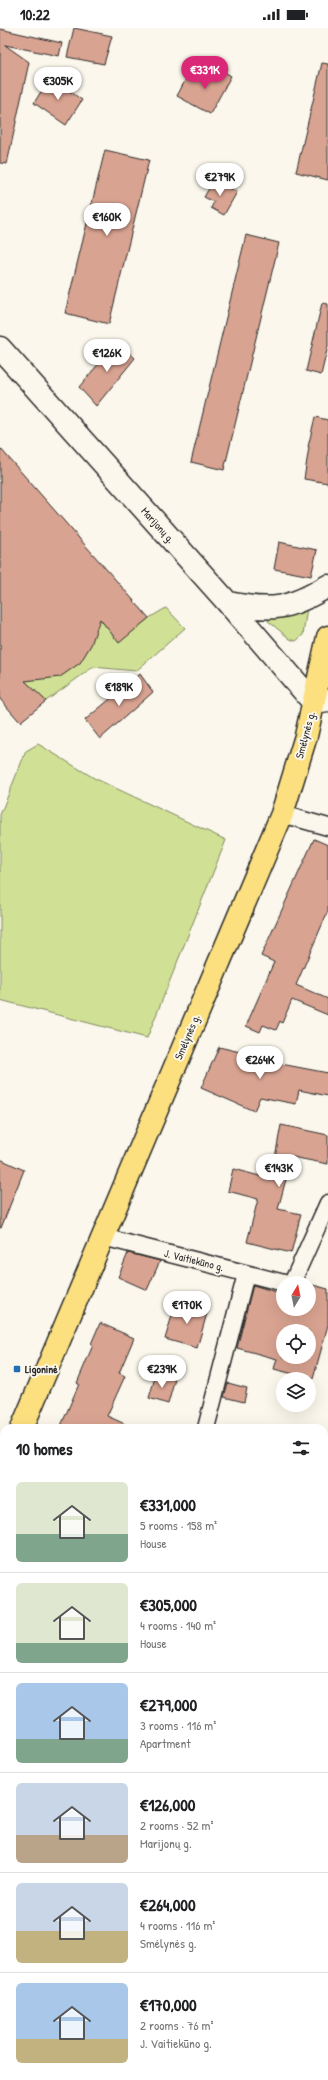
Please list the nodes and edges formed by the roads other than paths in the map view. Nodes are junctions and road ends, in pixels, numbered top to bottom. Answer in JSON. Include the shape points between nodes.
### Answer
{"nodes":[{"id":1,"x":0,"y":348,"type":"edge"},
{"id":2,"x":328,"y":586,"type":"edge"},
{"id":3,"x":228,"y":604,"type":"junction"},
{"id":4,"x":328,"y":638,"type":"edge"},
{"id":5,"x":321,"y":702,"type":"edge"},
{"id":6,"x":282,"y":814,"type":"junction"},
{"id":7,"x":328,"y":827,"type":"edge"},
{"id":8,"x":328,"y":1203,"type":"edge"},
{"id":9,"x":103,"y":1237,"type":"junction"},
{"id":10,"x":246,"y":1274,"type":"junction"},
{"id":11,"x":295,"y":1276,"type":"edge"},
{"id":12,"x":276,"y":1281,"type":"edge"},
{"id":13,"x":24,"y":1424,"type":"edge"},
{"id":14,"x":207,"y":1424,"type":"edge"}],
"edges":[{"from":1,"to":3,"type":"main road","name":"Marijonų g."},
{"from":2,"to":3,"type":"main road","via":[[307,598],[285,606],[262,609]]},
{"from":3,"to":5,"type":"main road","name":"Marijonų g."},
{"from":4,"to":5,"type":"highway","name":"Smėlynės g."},
{"from":5,"to":6,"type":"highway","name":"Smėlynės g."},
{"from":6,"to":7,"type":"street"},
{"from":6,"to":9,"type":"highway","name":"Smėlynės g."},
{"from":8,"to":11,"type":"street"},
{"from":9,"to":10,"type":"street","name":"J. Vaitiekūno g."},
{"from":9,"to":13,"type":"highway","name":"Smėlynės g."},
{"from":10,"to":12,"type":"street","name":"J. Vaitiekūno g."},
{"from":10,"to":14,"type":"street"}]}
